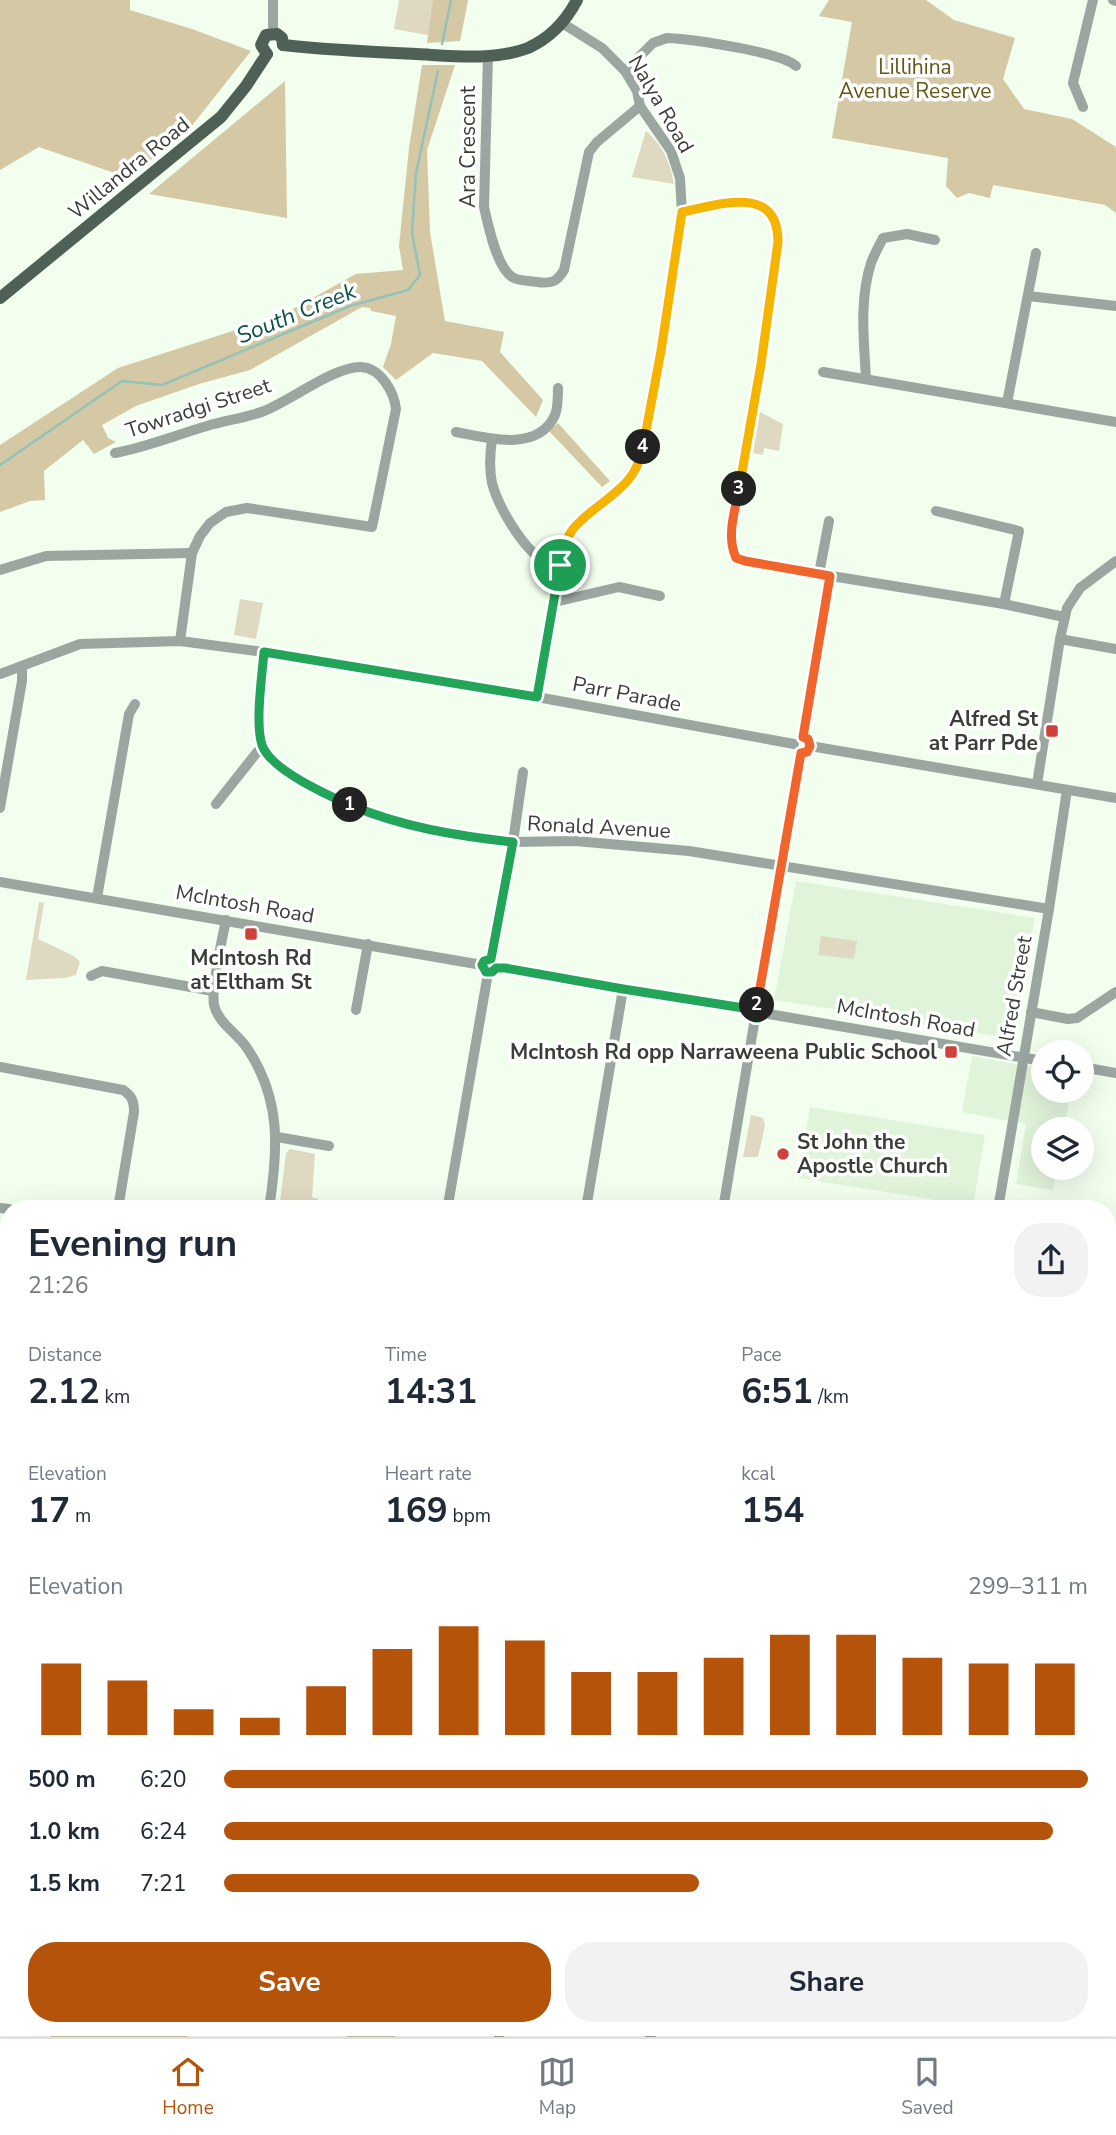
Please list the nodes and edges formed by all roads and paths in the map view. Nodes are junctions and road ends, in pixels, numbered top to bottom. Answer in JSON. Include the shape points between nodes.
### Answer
{"nodes":[{"id":1,"x":273,"y":0,"type":"edge"},
{"id":2,"x":577,"y":0,"type":"edge"},
{"id":3,"x":1093,"y":0,"type":"edge"},
{"id":4,"x":562,"y":23,"type":"junction"},
{"id":5,"x":273,"y":33,"type":"junction"},
{"id":6,"x":284,"y":46,"type":"junction"},
{"id":7,"x":267,"y":54,"type":"junction"},
{"id":8,"x":488,"y":56,"type":"junction"},
{"id":9,"x":796,"y":66,"type":"dead end"},
{"id":10,"x":625,"y":71,"type":"junction"},
{"id":11,"x":640,"y":106,"type":"junction"},
{"id":12,"x":1083,"y":107,"type":"dead end"},
{"id":13,"x":682,"y":212,"type":"junction"},
{"id":14,"x":935,"y":240,"type":"dead end"},
{"id":15,"x":1036,"y":253,"type":"dead end"},
{"id":16,"x":1028,"y":296,"type":"junction"},
{"id":17,"x":0,"y":298,"type":"edge"},
{"id":18,"x":1116,"y":306,"type":"edge"},
{"id":19,"x":822,"y":372,"type":"dead end"},
{"id":20,"x":866,"y":379,"type":"junction"},
{"id":21,"x":558,"y":388,"type":"dead end"},
{"id":22,"x":1007,"y":403,"type":"junction"},
{"id":23,"x":1116,"y":422,"type":"edge"},
{"id":24,"x":456,"y":432,"type":"dead end"},
{"id":25,"x":492,"y":439,"type":"junction"},
{"id":26,"x":115,"y":453,"type":"dead end"},
{"id":27,"x":936,"y":511,"type":"dead end"},
{"id":28,"x":829,"y":521,"type":"dead end"},
{"id":29,"x":192,"y":553,"type":"junction"},
{"id":30,"x":1116,"y":561,"type":"edge"},
{"id":31,"x":560,"y":565,"type":"junction"},
{"id":32,"x":0,"y":570,"type":"edge"},
{"id":33,"x":824,"y":575,"type":"junction"},
{"id":34,"x":660,"y":596,"type":"dead end"},
{"id":35,"x":555,"y":602,"type":"junction"},
{"id":36,"x":1004,"y":604,"type":"junction"},
{"id":37,"x":1064,"y":617,"type":"junction"},
{"id":38,"x":1060,"y":639,"type":"junction"},
{"id":39,"x":180,"y":641,"type":"junction"},
{"id":40,"x":1116,"y":649,"type":"edge"},
{"id":41,"x":264,"y":652,"type":"junction"},
{"id":42,"x":22,"y":666,"type":"junction"},
{"id":43,"x":0,"y":674,"type":"edge"},
{"id":44,"x":537,"y":697,"type":"junction"},
{"id":45,"x":135,"y":704,"type":"dead end"},
{"id":46,"x":803,"y":737,"type":"junction"},
{"id":47,"x":794,"y":744,"type":"junction"},
{"id":48,"x":262,"y":746,"type":"junction"},
{"id":49,"x":810,"y":746,"type":"junction"},
{"id":50,"x":801,"y":753,"type":"junction"},
{"id":51,"x":523,"y":772,"type":"dead end"},
{"id":52,"x":1037,"y":784,"type":"junction"},
{"id":53,"x":1067,"y":790,"type":"junction"},
{"id":54,"x":1116,"y":798,"type":"edge"},
{"id":55,"x":216,"y":804,"type":"dead end"},
{"id":56,"x":0,"y":808,"type":"edge"},
{"id":57,"x":513,"y":842,"type":"junction"},
{"id":58,"x":781,"y":865,"type":"junction"},
{"id":59,"x":0,"y":882,"type":"edge"},
{"id":60,"x":97,"y":898,"type":"junction"},
{"id":61,"x":1049,"y":909,"type":"junction"},
{"id":62,"x":226,"y":920,"type":"junction"},
{"id":63,"x":368,"y":944,"type":"junction"},
{"id":64,"x":489,"y":966,"type":"junction"},
{"id":65,"x":91,"y":976,"type":"dead end"},
{"id":66,"x":623,"y":989,"type":"junction"},
{"id":67,"x":214,"y":991,"type":"junction"},
{"id":68,"x":1116,"y":992,"type":"edge"},
{"id":69,"x":356,"y":1010,"type":"dead end"},
{"id":70,"x":756,"y":1011,"type":"junction"},
{"id":71,"x":1031,"y":1012,"type":"junction"},
{"id":72,"x":1023,"y":1057,"type":"junction"},
{"id":73,"x":1031,"y":1059,"type":"edge"},
{"id":74,"x":0,"y":1067,"type":"edge"},
{"id":75,"x":1094,"y":1069,"type":"edge"},
{"id":76,"x":1116,"y":1073,"type":"edge"},
{"id":77,"x":277,"y":1137,"type":"junction"},
{"id":78,"x":329,"y":1146,"type":"dead end"},
{"id":79,"x":119,"y":1200,"type":"edge"},
{"id":80,"x":270,"y":1200,"type":"edge"},
{"id":81,"x":449,"y":1200,"type":"edge"},
{"id":82,"x":588,"y":1200,"type":"edge"},
{"id":83,"x":724,"y":1200,"type":"edge"},
{"id":84,"x":999,"y":1200,"type":"edge"}],
"edges":[{"from":1,"to":5,"type":"street"},
{"from":2,"to":4,"type":"main road"},
{"from":3,"to":12,"type":"street","via":[[1073,83]]},
{"from":4,"to":8,"type":"main road","via":[[531,47]]},
{"from":4,"to":10,"type":"street","name":"Nalya Road","via":[[602,48]]},
{"from":5,"to":6,"type":"main road"},
{"from":5,"to":7,"type":"main road","via":[[262,41]]},
{"from":6,"to":7,"type":"main road","via":[[279,53]]},
{"from":6,"to":8,"type":"main road"},
{"from":7,"to":17,"type":"main road","name":"Willandra Road","via":[[221,117]]},
{"from":8,"to":11,"type":"street","name":"Ara Crescent","via":[[484,207],[499,258],[513,278],[549,284],[559,279],[589,152]]},
{"from":9,"to":10,"type":"street","via":[[770,55],[667,38],[653,43]]},
{"from":10,"to":11,"type":"street","name":"Nalya Road"},
{"from":11,"to":13,"type":"street","name":"Nalya Road","via":[[671,151],[680,178]]},
{"from":13,"to":31,"type":"street","name":"Nalya Road","via":[[641,454],[633,475],[617,493],[573,528]]},
{"from":13,"to":33,"type":"street","via":[[753,202],[770,211],[778,227],[732,550],[736,558],[745,561]]},
{"from":14,"to":20,"type":"street","via":[[907,234],[883,238],[871,263],[865,295]]},
{"from":15,"to":16,"type":"street"},
{"from":16,"to":18,"type":"street"},
{"from":16,"to":22,"type":"street"},
{"from":19,"to":20,"type":"street"},
{"from":20,"to":22,"type":"street"},
{"from":21,"to":25,"type":"street","via":[[555,416],[543,430],[524,439]]},
{"from":22,"to":23,"type":"street"},
{"from":24,"to":25,"type":"street"},
{"from":25,"to":31,"type":"street","via":[[492,482],[500,507],[529,547],[544,561]]},
{"from":26,"to":29,"type":"street","name":"Towradgi Street","via":[[260,412],[346,370],[363,367],[378,374],[394,396],[396,409],[372,527],[247,508],[226,512],[210,523]]},
{"from":27,"to":36,"type":"street","via":[[1019,531]]},
{"from":28,"to":33,"type":"street"},
{"from":29,"to":32,"type":"street","via":[[46,556]]},
{"from":29,"to":39,"type":"street","name":"Towradgi Street"},
{"from":30,"to":37,"type":"street","via":[[1080,588]]},
{"from":31,"to":35,"type":"street","name":"Nalya Road"},
{"from":33,"to":36,"type":"street"},
{"from":33,"to":46,"type":"street"},
{"from":34,"to":35,"type":"street","via":[[619,587]]},
{"from":35,"to":44,"type":"street","name":"Nalya Road"},
{"from":36,"to":37,"type":"street"},
{"from":37,"to":38,"type":"street"},
{"from":38,"to":40,"type":"street"},
{"from":38,"to":52,"type":"street"},
{"from":39,"to":41,"type":"street","name":"Parr Parade"},
{"from":39,"to":42,"type":"street","name":"Parr Parade","via":[[80,644]]},
{"from":41,"to":44,"type":"street","name":"Parr Parade"},
{"from":41,"to":48,"type":"street"},
{"from":42,"to":43,"type":"street","name":"Parr Parade"},
{"from":42,"to":56,"type":"street"},
{"from":44,"to":47,"type":"street","name":"Parr Parade"},
{"from":45,"to":60,"type":"street"},
{"from":46,"to":47,"type":"street"},
{"from":46,"to":49,"type":"street"},
{"from":47,"to":50,"type":"street"},
{"from":48,"to":55,"type":"street"},
{"from":48,"to":57,"type":"street","name":"Ronald Avenue","via":[[269,757],[313,789],[360,809],[410,826]]},
{"from":49,"to":50,"type":"street"},
{"from":49,"to":52,"type":"street"},
{"from":50,"to":58,"type":"street"},
{"from":51,"to":57,"type":"street"},
{"from":52,"to":53,"type":"street"},
{"from":53,"to":54,"type":"street"},
{"from":53,"to":61,"type":"street","name":"Alfred Street"},
{"from":57,"to":58,"type":"street","name":"Ronald Avenue","via":[[627,845]]},
{"from":57,"to":64,"type":"street"},
{"from":58,"to":61,"type":"street","name":"Ronald Avenue"},
{"from":58,"to":70,"type":"street"},
{"from":59,"to":60,"type":"street","name":"McIntosh Road"},
{"from":60,"to":62,"type":"street","name":"McIntosh Road"},
{"from":61,"to":71,"type":"street","name":"Alfred Street"},
{"from":62,"to":63,"type":"street","name":"McIntosh Road"},
{"from":62,"to":67,"type":"street"},
{"from":63,"to":64,"type":"street","name":"McIntosh Road"},
{"from":63,"to":69,"type":"street"},
{"from":64,"to":66,"type":"street","name":"McIntosh Road"},
{"from":64,"to":81,"type":"street"},
{"from":65,"to":67,"type":"street","via":[[102,971]]},
{"from":66,"to":70,"type":"street","name":"McIntosh Road"},
{"from":66,"to":82,"type":"street"},
{"from":67,"to":77,"type":"street","via":[[220,1017],[248,1049],[263,1081]]},
{"from":68,"to":71,"type":"street","via":[[1077,1018]]},
{"from":70,"to":72,"type":"street","name":"McIntosh Road"},
{"from":70,"to":83,"type":"street"},
{"from":71,"to":72,"type":"street","name":"Alfred Street"},
{"from":72,"to":73,"type":"street","name":"McIntosh Road"},
{"from":72,"to":84,"type":"street","name":"Alfred Street"},
{"from":74,"to":79,"type":"street","via":[[129,1094],[134,1112]]},
{"from":75,"to":76,"type":"street"},
{"from":77,"to":78,"type":"street"},
{"from":77,"to":80,"type":"street"}]}
